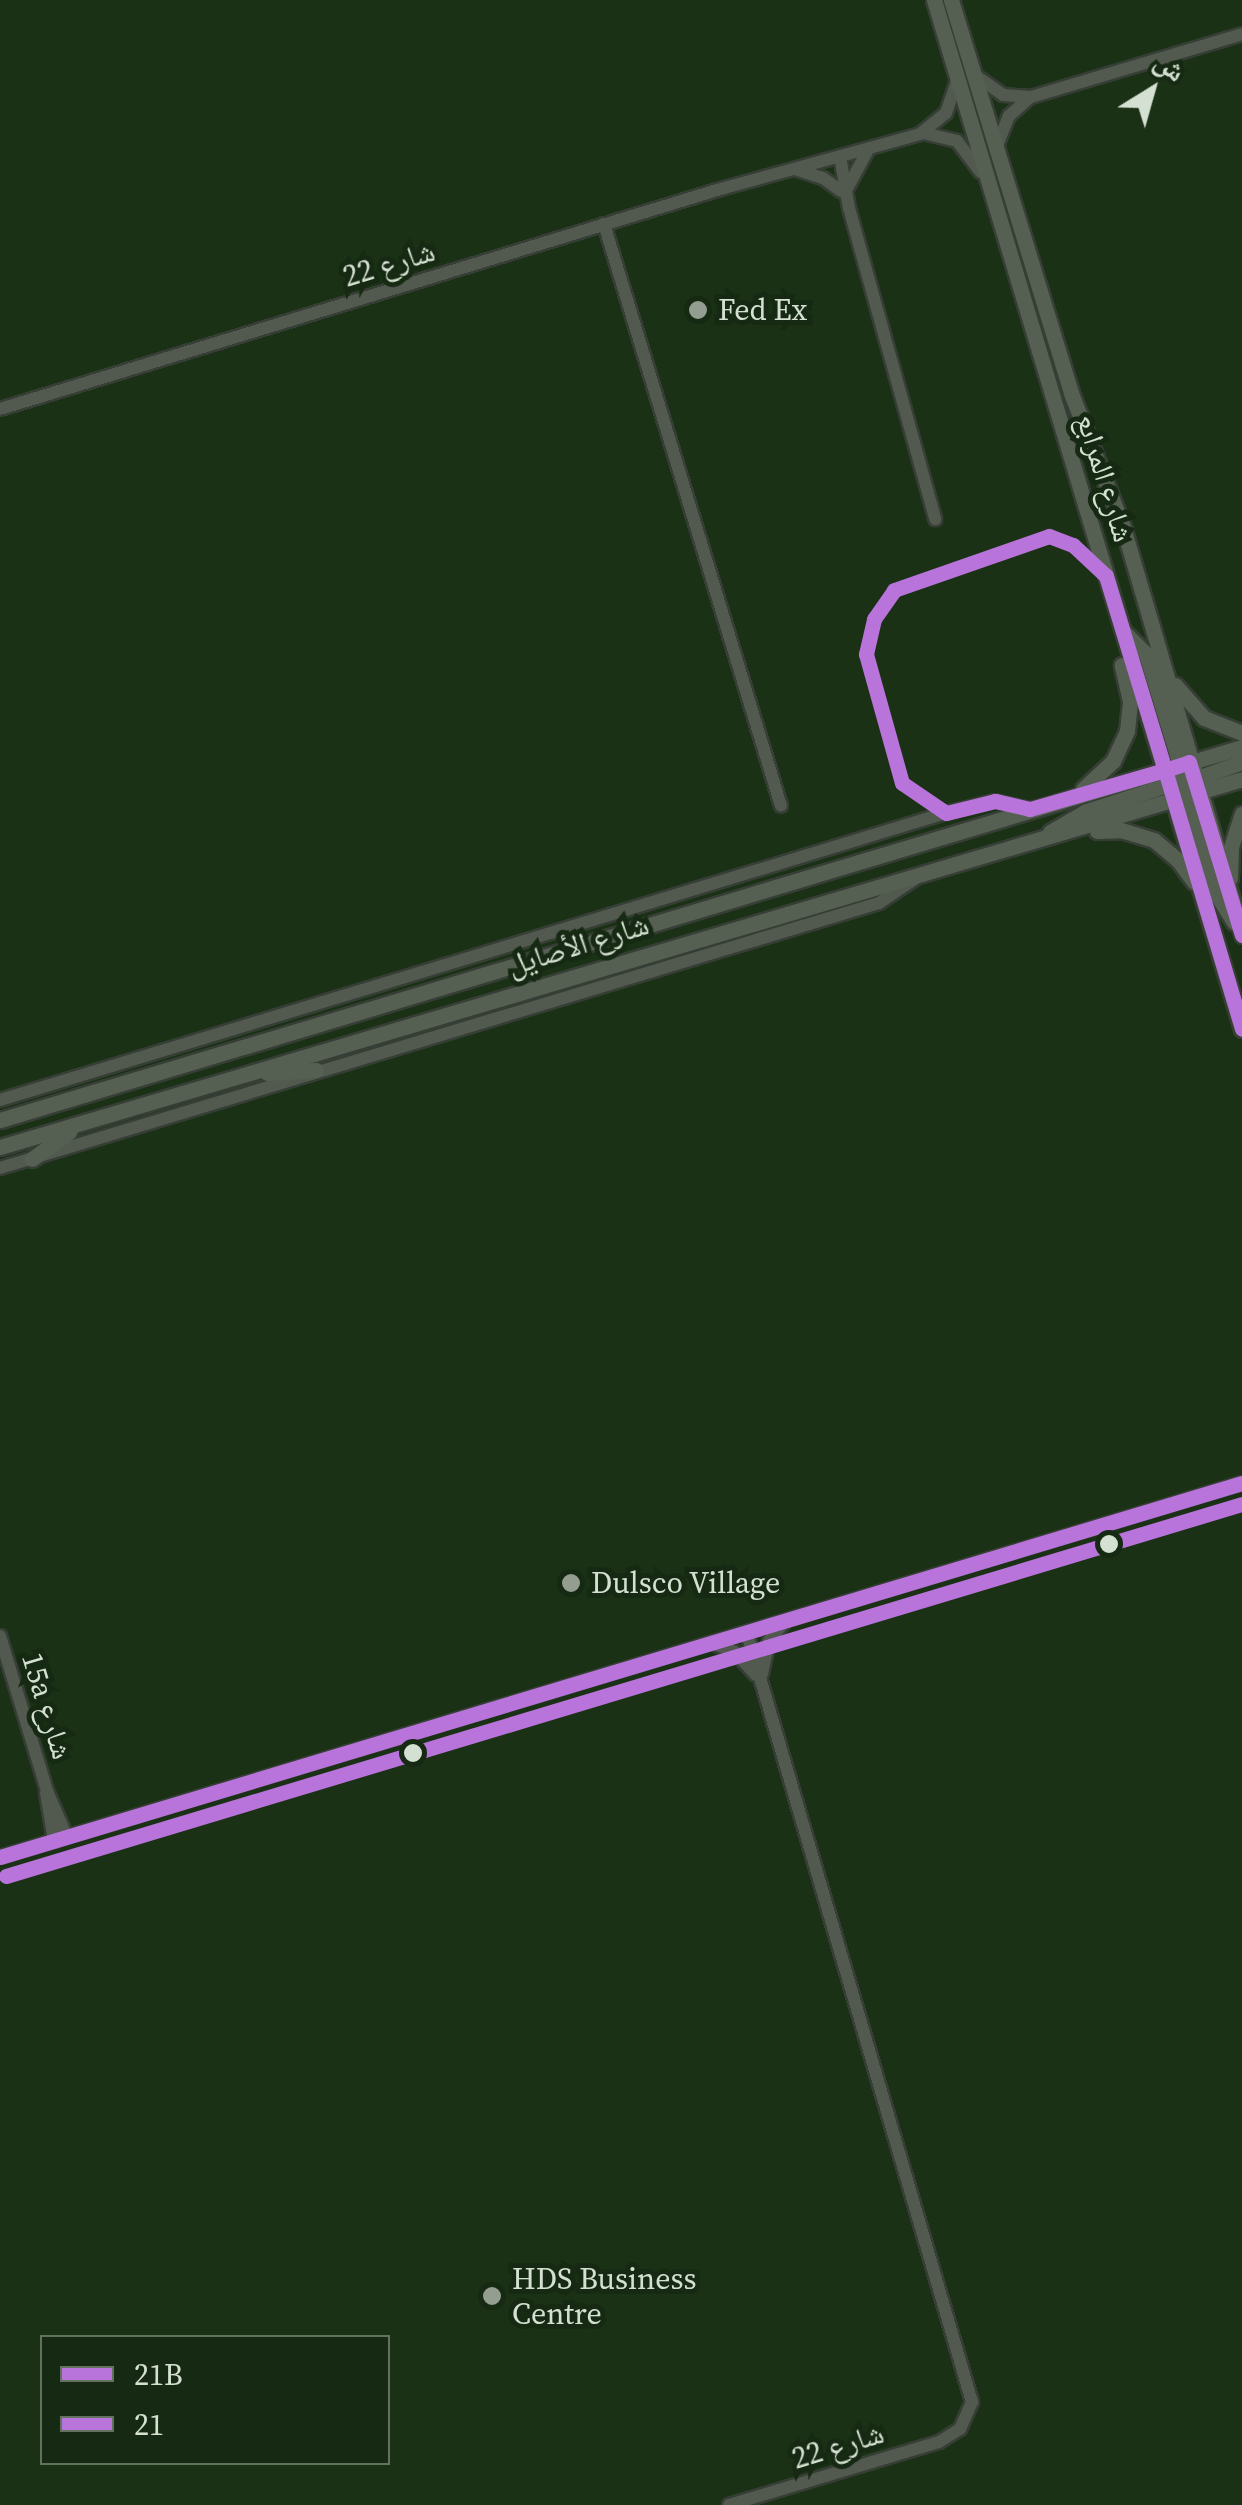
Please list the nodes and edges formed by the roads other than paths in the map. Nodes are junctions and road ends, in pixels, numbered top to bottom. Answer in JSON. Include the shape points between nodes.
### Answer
{"nodes":[{"id":1,"x":934,"y":0,"type":"edge"},
{"id":2,"x":951,"y":0,"type":"edge"},
{"id":3,"x":1242,"y":34,"type":"edge"},
{"id":4,"x":965,"y":75,"type":"junction"},
{"id":5,"x":1032,"y":97,"type":"junction"},
{"id":6,"x":920,"y":134,"type":"junction"},
{"id":7,"x":869,"y":148,"type":"junction"},
{"id":8,"x":996,"y":148,"type":"junction"},
{"id":9,"x":835,"y":157,"type":"junction"},
{"id":10,"x":792,"y":168,"type":"junction"},
{"id":11,"x":844,"y":190,"type":"junction"},
{"id":12,"x":992,"y":196,"type":"junction"},
{"id":13,"x":604,"y":224,"type":"junction"},
{"id":14,"x":0,"y":409,"type":"edge"},
{"id":15,"x":935,"y":520,"type":"dead end"},
{"id":16,"x":1123,"y":631,"type":"junction"},
{"id":17,"x":1163,"y":660,"type":"junction"},
{"id":18,"x":1242,"y":733,"type":"edge"},
{"id":19,"x":1242,"y":747,"type":"edge"},
{"id":20,"x":1242,"y":762,"type":"edge"},
{"id":21,"x":1242,"y":779,"type":"edge"},
{"id":22,"x":1182,"y":781,"type":"junction"},
{"id":23,"x":1072,"y":796,"type":"junction"},
{"id":24,"x":780,"y":806,"type":"dead end"},
{"id":25,"x":1030,"y":809,"type":"junction"},
{"id":26,"x":1242,"y":814,"type":"edge"},
{"id":27,"x":1039,"y":840,"type":"junction"},
{"id":28,"x":921,"y":874,"type":"junction"},
{"id":29,"x":1229,"y":892,"type":"junction"},
{"id":30,"x":1204,"y":898,"type":"junction"},
{"id":31,"x":1241,"y":931,"type":"edge"},
{"id":32,"x":1242,"y":1029,"type":"edge"},
{"id":33,"x":316,"y":1070,"type":"junction"},
{"id":34,"x":253,"y":1072,"type":"junction"},
{"id":35,"x":0,"y":1100,"type":"edge"},
{"id":36,"x":0,"y":1120,"type":"edge"},
{"id":37,"x":78,"y":1124,"type":"junction"},
{"id":38,"x":0,"y":1148,"type":"edge"},
{"id":39,"x":32,"y":1159,"type":"junction"},
{"id":40,"x":0,"y":1168,"type":"edge"},
{"id":41,"x":1242,"y":1483,"type":"edge"},
{"id":42,"x":785,"y":1621,"type":"junction"},
{"id":43,"x":746,"y":1633,"type":"junction"},
{"id":44,"x":0,"y":1636,"type":"edge"},
{"id":45,"x":711,"y":1644,"type":"junction"},
{"id":46,"x":761,"y":1682,"type":"junction"},
{"id":47,"x":61,"y":1839,"type":"junction"},
{"id":48,"x":0,"y":1858,"type":"edge"},
{"id":49,"x":728,"y":2505,"type":"edge"}],
"edges":[{"from":1,"to":4,"type":"main road","name":"شارع المرابع"},
{"from":2,"to":4,"type":"main road","name":"شارع المرابع"},
{"from":3,"to":5,"type":"street"},
{"from":4,"to":5,"type":"street","via":[[1003,95]]},
{"from":4,"to":6,"type":"street","via":[[946,113]]},
{"from":4,"to":8,"type":"main road","name":"شارع المرابع"},
{"from":4,"to":12,"type":"main road","name":"شارع المرابع"},
{"from":5,"to":8,"type":"street","via":[[1009,116]]},
{"from":6,"to":7,"type":"street","name":"شارع 22"},
{"from":6,"to":12,"type":"street","via":[[940,134],[962,145]]},
{"from":7,"to":9,"type":"street","name":"شارع 22"},
{"from":7,"to":11,"type":"street"},
{"from":8,"to":17,"type":"main road","name":"شارع المرابع"},
{"from":9,"to":10,"type":"street","name":"شارع 22"},
{"from":9,"to":11,"type":"street"},
{"from":10,"to":11,"type":"street"},
{"from":10,"to":13,"type":"street","name":"شارع 22"},
{"from":11,"to":15,"type":"street"},
{"from":12,"to":16,"type":"main road","name":"شارع المرابع"},
{"from":13,"to":14,"type":"street","name":"شارع 22"},
{"from":13,"to":24,"type":"street"},
{"from":16,"to":22,"type":"main road","name":"شارع المرابع"},
{"from":16,"to":23,"type":"main road","via":[[1127,731],[1104,771]]},
{"from":17,"to":18,"type":"main road","via":[[1196,712]]},
{"from":17,"to":22,"type":"main road","name":"شارع المرابع"},
{"from":19,"to":22,"type":"main road","name":"شارع الأصايل"},
{"from":20,"to":22,"type":"main road"},
{"from":21,"to":22,"type":"main road","name":"شارع الأصايل"},
{"from":22,"to":23,"type":"main road","name":"شارع الأصايل"},
{"from":22,"to":27,"type":"main road","name":"شارع الأصايل"},
{"from":22,"to":29,"type":"main road","name":"شارع المرابع"},
{"from":22,"to":30,"type":"main road","name":"شارع المرابع"},
{"from":22,"to":31,"type":"main road","via":[[1217,895]]},
{"from":23,"to":25,"type":"main road","name":"شارع الأصايل"},
{"from":25,"to":35,"type":"street","via":[[995,801],[946,813]]},
{"from":25,"to":36,"type":"main road","name":"شارع الأصايل"},
{"from":26,"to":29,"type":"main road","via":[[1231,847]]},
{"from":27,"to":28,"type":"main road","name":"شارع الأصايل"},
{"from":27,"to":30,"type":"main road","via":[[1110,830],[1144,836],[1178,860]]},
{"from":28,"to":33,"type":"street","via":[[879,903]]},
{"from":28,"to":34,"type":"main road","name":"شارع الأصايل"},
{"from":29,"to":31,"type":"main road","name":"شارع المرابع"},
{"from":30,"to":32,"type":"main road","name":"شارع المرابع"},
{"from":33,"to":34,"type":"main road"},
{"from":33,"to":39,"type":"street"},
{"from":34,"to":37,"type":"main road","name":"شارع الأصايل"},
{"from":37,"to":38,"type":"main road","name":"شارع الأصايل"},
{"from":37,"to":39,"type":"main road"},
{"from":39,"to":40,"type":"street"},
{"from":41,"to":42,"type":"street"},
{"from":42,"to":43,"type":"street"},
{"from":42,"to":46,"type":"street","via":[[765,1649]]},
{"from":43,"to":45,"type":"street"},
{"from":43,"to":46,"type":"street"},
{"from":44,"to":47,"type":"street","name":"15a شارع"},
{"from":45,"to":46,"type":"street","via":[[736,1652]]},
{"from":45,"to":47,"type":"street"},
{"from":46,"to":49,"type":"street","name":"شارع 22","via":[[972,2388],[971,2410],[960,2429],[931,2444]]},
{"from":47,"to":48,"type":"street"}]}
